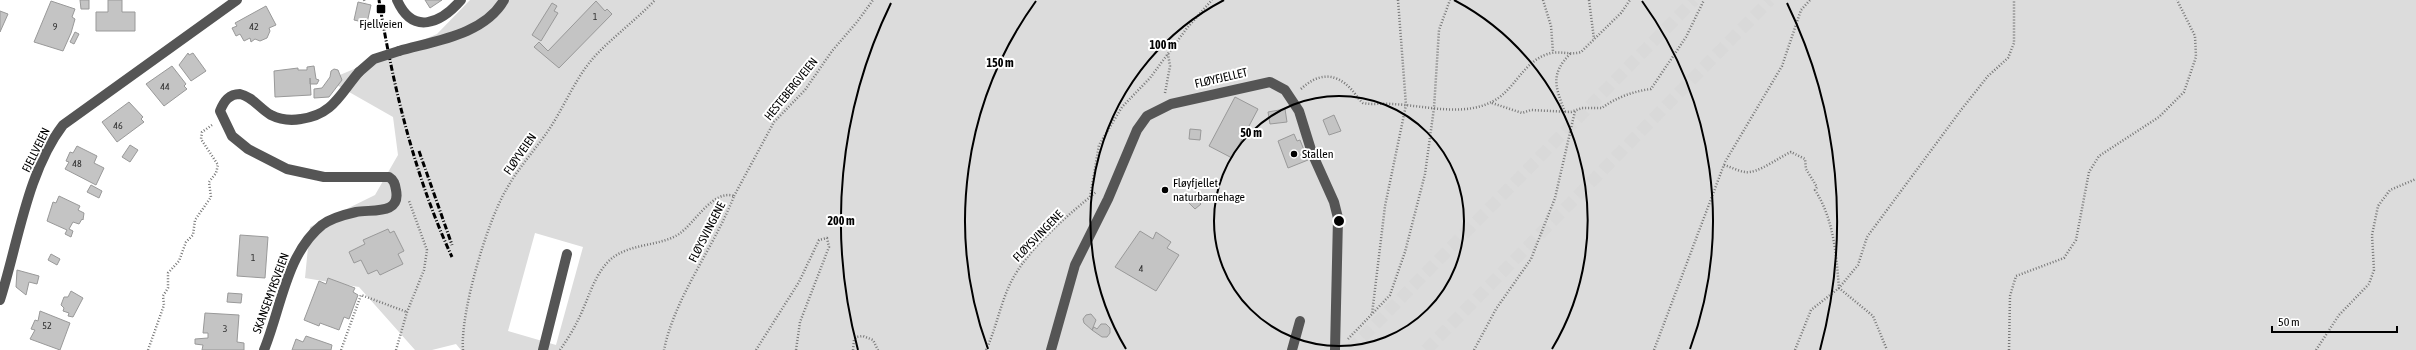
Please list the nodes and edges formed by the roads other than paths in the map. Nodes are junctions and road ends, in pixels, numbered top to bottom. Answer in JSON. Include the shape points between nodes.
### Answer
{"nodes":[{"id":1,"x":237,"y":0,"type":"edge"},
{"id":2,"x":397,"y":0,"type":"edge"},
{"id":3,"x":461,"y":0,"type":"edge"},
{"id":4,"x":504,"y":0,"type":"edge"},
{"id":5,"x":567,"y":254,"type":"dead end"},
{"id":6,"x":0,"y":300,"type":"edge"},
{"id":7,"x":1300,"y":321,"type":"dead end"},
{"id":8,"x":1339,"y":347,"type":"edge"},
{"id":9,"x":264,"y":350,"type":"edge"},
{"id":10,"x":543,"y":350,"type":"edge"},
{"id":11,"x":1051,"y":350,"type":"edge"},
{"id":12,"x":1292,"y":350,"type":"edge"}],
"edges":[{"from":1,"to":6,"type":"street","name":"FJELLVEIEN","via":[[63,125],[54,137],[37,174]]},
{"from":2,"to":3,"type":"street","via":[[408,17],[429,23],[447,15]]},
{"from":4,"to":9,"type":"street","name":"SKANSEMYRSVEIEN","bridge":true,"via":[[490,16],[464,32],[374,59],[322,114],[293,120],[278,118],[245,95],[234,94],[224,101],[220,111],[232,136],[248,149],[287,169],[324,177],[389,178],[396,185],[396,200],[386,210],[356,212],[324,224],[312,234],[296,259]]},
{"from":5,"to":10,"type":"street"},
{"from":7,"to":12,"type":"street"},
{"from":8,"to":11,"type":"street","name":"FLØYFJELLET","via":[[1338,218],[1334,202],[1312,153],[1299,111],[1285,90],[1270,82],[1171,104],[1147,116],[1137,130],[1108,199],[1075,265]]}]}
